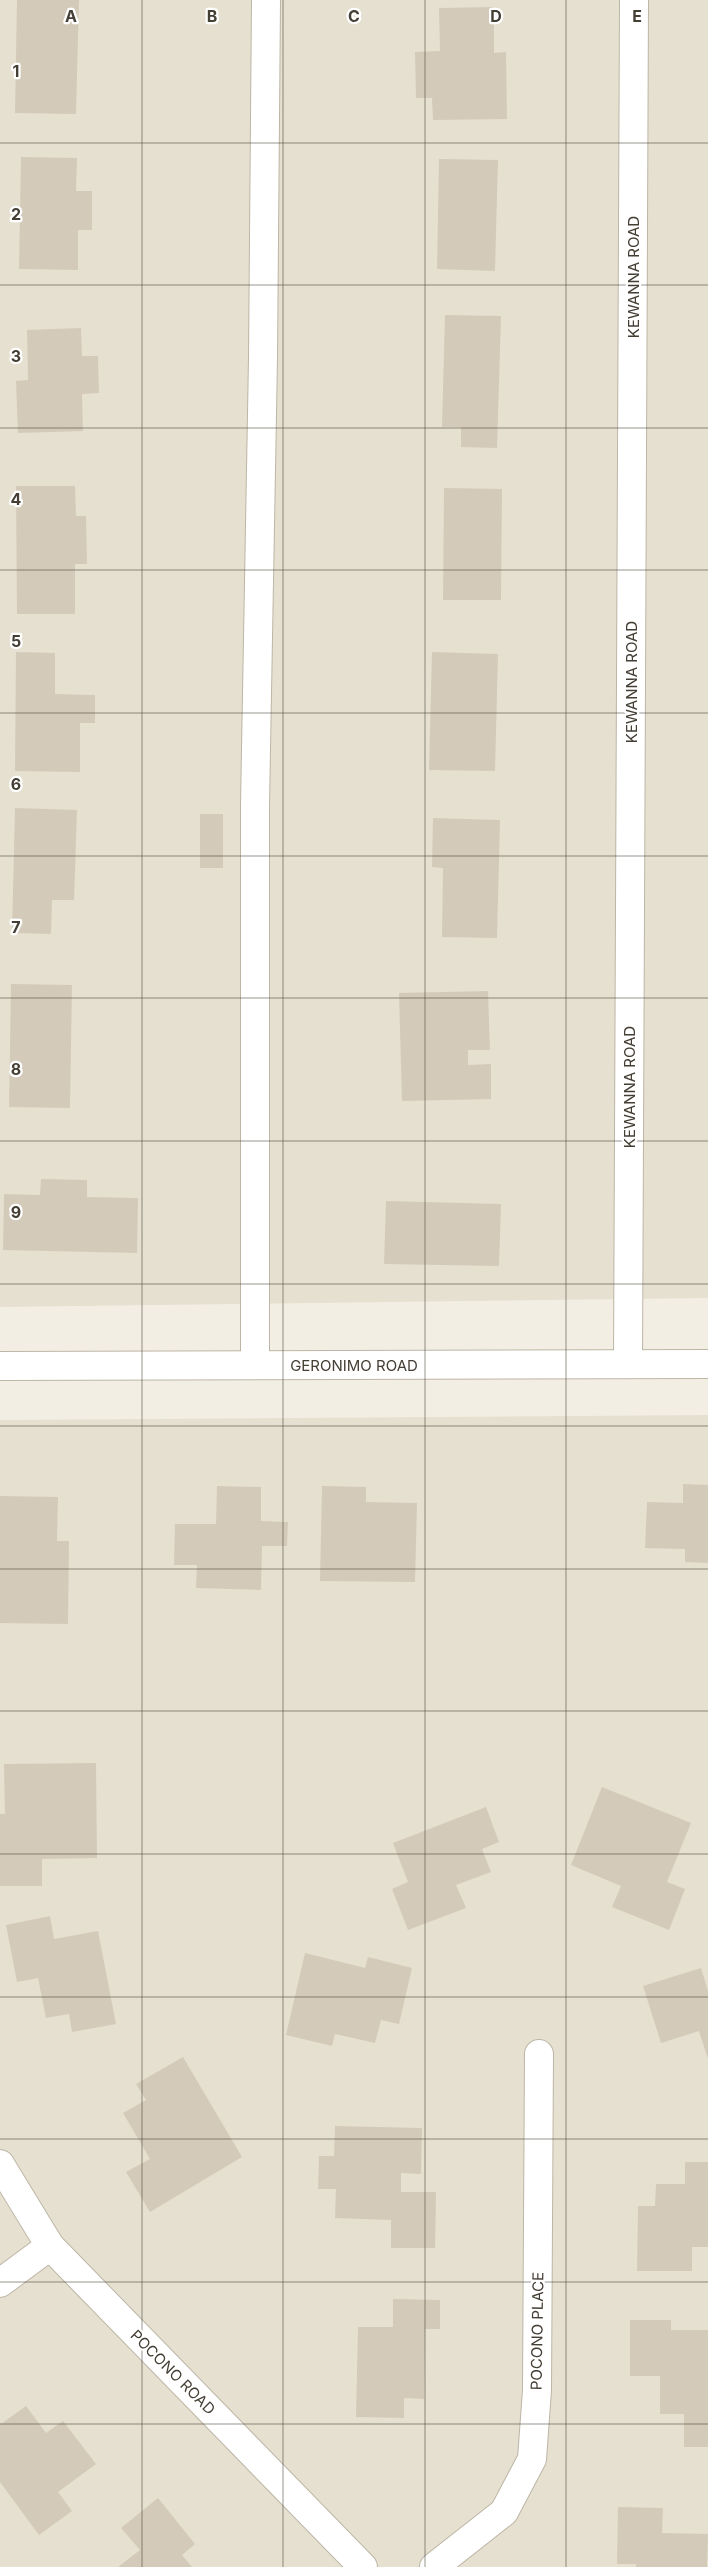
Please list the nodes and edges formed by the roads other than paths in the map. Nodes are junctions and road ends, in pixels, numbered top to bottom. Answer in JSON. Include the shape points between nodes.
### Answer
{"nodes":[{"id":1,"x":266,"y":0,"type":"edge"},
{"id":2,"x":634,"y":0,"type":"edge"},
{"id":3,"x":628,"y":1364,"type":"junction"},
{"id":4,"x":708,"y":1364,"type":"edge"},
{"id":5,"x":255,"y":1365,"type":"junction"},
{"id":6,"x":0,"y":1366,"type":"edge"},
{"id":7,"x":539,"y":2054,"type":"dead end"},
{"id":8,"x":0,"y":2164,"type":"edge"},
{"id":9,"x":50,"y":2246,"type":"junction"},
{"id":10,"x":0,"y":2283,"type":"edge"},
{"id":11,"x":363,"y":2567,"type":"edge"},
{"id":12,"x":434,"y":2567,"type":"edge"}],
"edges":[{"from":1,"to":5,"type":"street","via":[[255,806]]},
{"from":2,"to":3,"type":"street","name":"KEWANNA ROAD"},
{"from":3,"to":4,"type":"street","name":"GERONIMO ROAD"},
{"from":3,"to":5,"type":"street","name":"GERONIMO ROAD"},
{"from":5,"to":6,"type":"street","name":"GERONIMO ROAD"},
{"from":7,"to":12,"type":"street","name":"POCONO PLACE","via":[[537,2390],[532,2459],[504,2512]]},
{"from":8,"to":9,"type":"street","name":"POCONO ROAD"},
{"from":9,"to":10,"type":"street"},
{"from":9,"to":11,"type":"street","name":"POCONO ROAD"}]}
